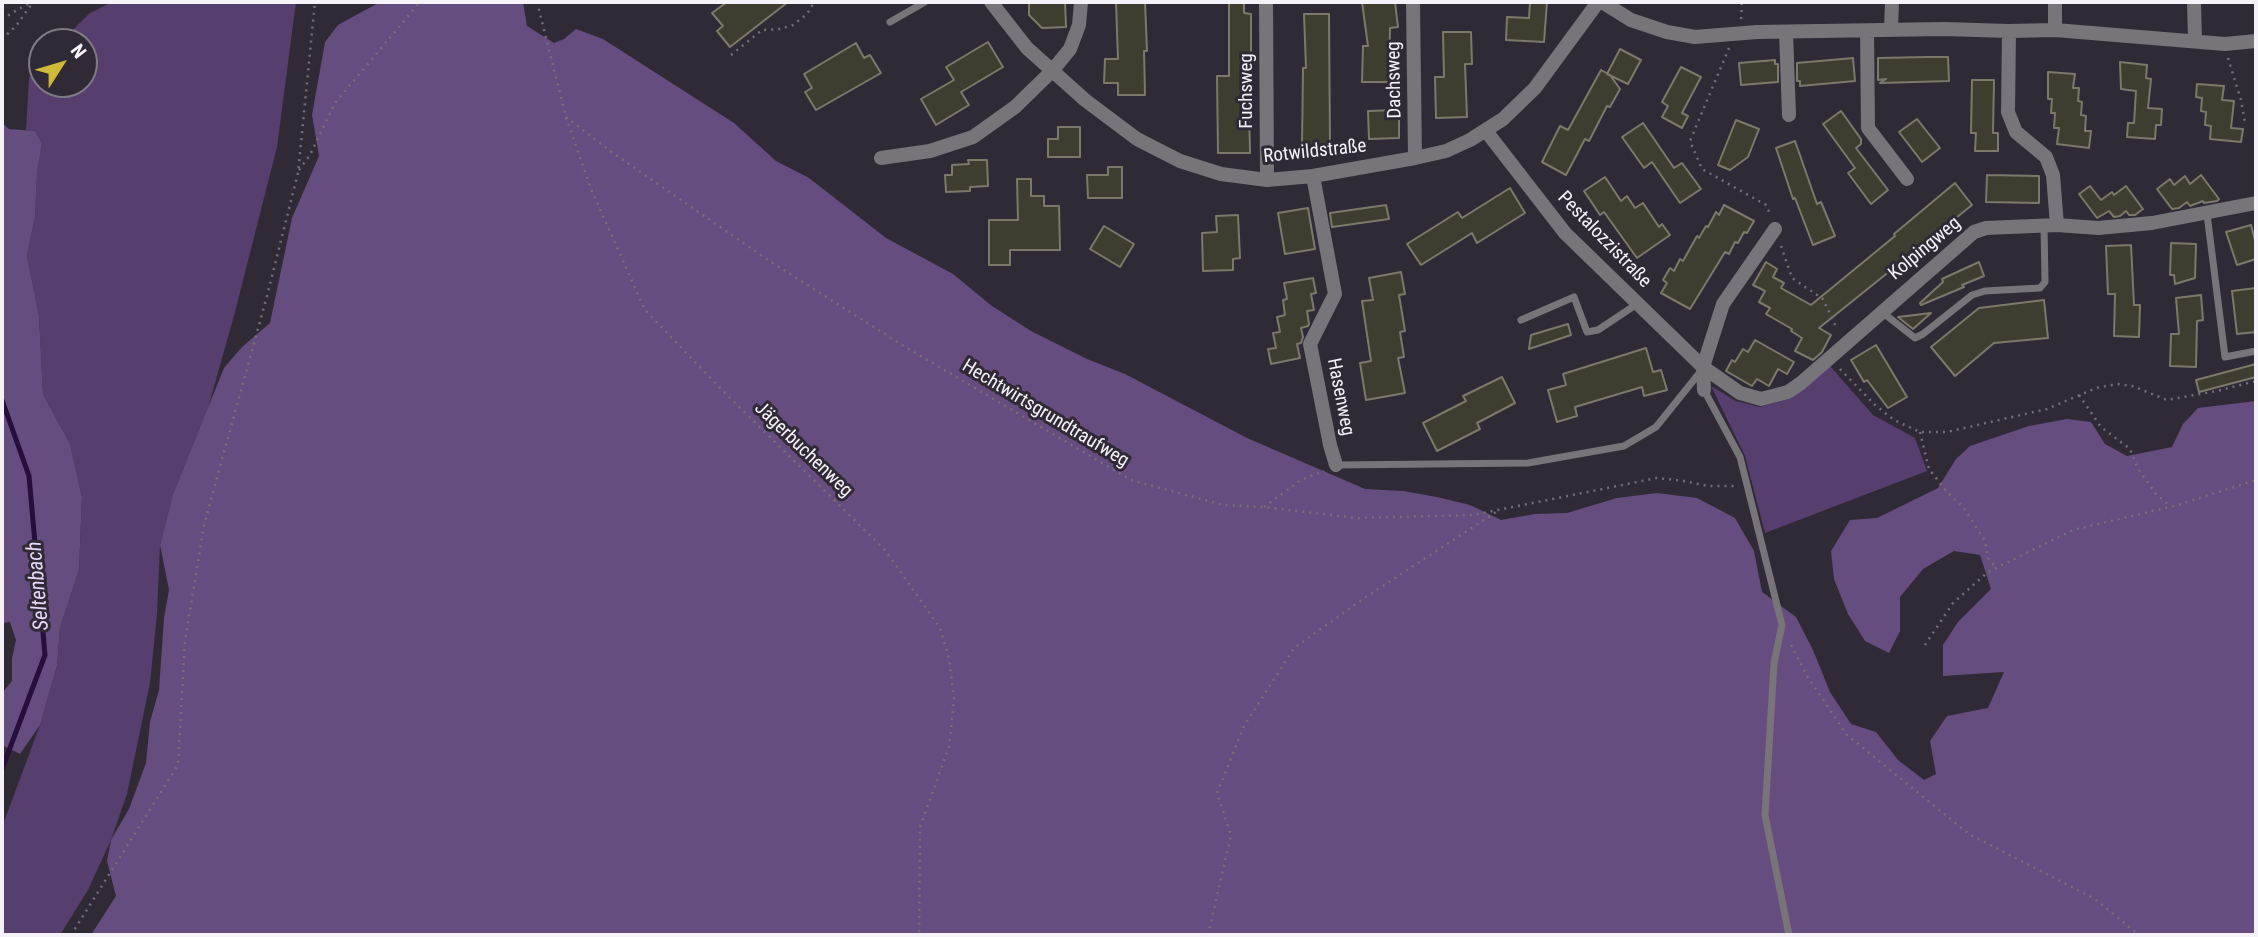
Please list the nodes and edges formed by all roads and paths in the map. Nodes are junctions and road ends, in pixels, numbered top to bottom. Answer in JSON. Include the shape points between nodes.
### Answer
{"nodes":[{"id":1,"x":32,"y":2,"type":"edge"},
{"id":2,"x":315,"y":2,"type":"edge"},
{"id":3,"x":420,"y":2,"type":"edge"},
{"id":4,"x":537,"y":2,"type":"edge"},
{"id":5,"x":811,"y":2,"type":"edge"},
{"id":6,"x":925,"y":2,"type":"edge"},
{"id":7,"x":991,"y":2,"type":"edge"},
{"id":8,"x":1081,"y":2,"type":"edge"},
{"id":9,"x":1266,"y":2,"type":"edge"},
{"id":10,"x":1413,"y":2,"type":"edge"},
{"id":11,"x":1600,"y":2,"type":"edge"},
{"id":12,"x":1892,"y":2,"type":"edge"},
{"id":13,"x":2055,"y":2,"type":"edge"},
{"id":14,"x":2194,"y":2,"type":"edge"},
{"id":15,"x":2,"y":19,"type":"edge"},
{"id":16,"x":890,"y":22,"type":"dead end"},
{"id":17,"x":1891,"y":30,"type":"junction"},
{"id":18,"x":2054,"y":30,"type":"junction"},
{"id":19,"x":1867,"y":31,"type":"junction"},
{"id":20,"x":2009,"y":31,"type":"junction"},
{"id":21,"x":1786,"y":32,"type":"junction"},
{"id":22,"x":1736,"y":33,"type":"junction"},
{"id":23,"x":2,"y":38,"type":"edge"},
{"id":24,"x":2194,"y":41,"type":"junction"},
{"id":25,"x":2256,"y":41,"type":"edge"},
{"id":26,"x":2225,"y":44,"type":"junction"},
{"id":27,"x":731,"y":55,"type":"dead end"},
{"id":28,"x":1052,"y":71,"type":"junction"},
{"id":29,"x":1789,"y":115,"type":"dead end"},
{"id":30,"x":566,"y":117,"type":"junction"},
{"id":31,"x":2245,"y":123,"type":"dead end"},
{"id":32,"x":1486,"y":131,"type":"junction"},
{"id":33,"x":1689,"y":141,"type":"dead end"},
{"id":34,"x":881,"y":158,"type":"dead end"},
{"id":35,"x":1415,"y":158,"type":"junction"},
{"id":36,"x":298,"y":173,"type":"junction"},
{"id":37,"x":1313,"y":176,"type":"junction"},
{"id":38,"x":1907,"y":179,"type":"dead end"},
{"id":39,"x":1267,"y":180,"type":"junction"},
{"id":40,"x":2256,"y":203,"type":"edge"},
{"id":41,"x":2207,"y":214,"type":"junction"},
{"id":42,"x":2051,"y":225,"type":"junction"},
{"id":43,"x":1775,"y":229,"type":"dead end"},
{"id":44,"x":1637,"y":304,"type":"junction"},
{"id":45,"x":1882,"y":312,"type":"junction"},
{"id":46,"x":1521,"y":320,"type":"dead end"},
{"id":47,"x":2256,"y":351,"type":"edge"},
{"id":48,"x":1830,"y":358,"type":"junction"},
{"id":49,"x":1703,"y":368,"type":"junction"},
{"id":50,"x":2256,"y":380,"type":"edge"},
{"id":51,"x":1704,"y":390,"type":"joint"},
{"id":52,"x":2079,"y":395,"type":"junction"},
{"id":53,"x":1920,"y":432,"type":"junction"},
{"id":54,"x":1336,"y":465,"type":"junction"},
{"id":55,"x":2256,"y":480,"type":"edge"},
{"id":56,"x":1748,"y":487,"type":"junction"},
{"id":57,"x":2170,"y":506,"type":"junction"},
{"id":58,"x":1265,"y":507,"type":"junction"},
{"id":59,"x":1499,"y":510,"type":"junction"},
{"id":60,"x":1997,"y":569,"type":"junction"},
{"id":61,"x":1782,"y":625,"type":"junction"},
{"id":62,"x":1925,"y":645,"type":"dead end"},
{"id":63,"x":71,"y":935,"type":"edge"},
{"id":64,"x":919,"y":935,"type":"edge"},
{"id":65,"x":1208,"y":935,"type":"edge"},
{"id":66,"x":1789,"y":935,"type":"edge"},
{"id":67,"x":2139,"y":935,"type":"edge"}],
"edges":[{"from":1,"to":15,"type":"path"},
{"from":1,"to":23,"type":"path"},
{"from":2,"to":36,"type":"path"},
{"from":3,"to":36,"type":"path","via":[[335,103]]},
{"from":4,"to":30,"type":"path","name":"Jägerbuchenweg"},
{"from":5,"to":27,"type":"path","via":[[807,14],[793,24],[762,30]]},
{"from":6,"to":16,"type":"lane"},
{"from":7,"to":28,"type":"street","name":"Rotwildstraße","via":[[1019,39]]},
{"from":8,"to":28,"type":"street","via":[[1070,49]]},
{"from":9,"to":39,"type":"street","name":"Fuchsweg"},
{"from":10,"to":35,"type":"street","name":"Dachsweg"},
{"from":11,"to":22,"type":"street","via":[[1631,20],[1667,32],[1696,37]]},
{"from":11,"to":32,"type":"street","name":"Rotwildstraße","via":[[1535,88]]},
{"from":12,"to":17,"type":"street"},
{"from":13,"to":18,"type":"street"},
{"from":14,"to":24,"type":"street"},
{"from":17,"to":19,"type":"street"},
{"from":17,"to":20,"type":"street"},
{"from":18,"to":20,"type":"street"},
{"from":18,"to":24,"type":"street"},
{"from":19,"to":21,"type":"street"},
{"from":19,"to":38,"type":"street","via":[[1868,128]]},
{"from":20,"to":42,"type":"street","via":[[2008,112],[2016,132],[2046,157],[2053,175]]},
{"from":21,"to":22,"type":"street"},
{"from":21,"to":29,"type":"street"},
{"from":22,"to":33,"type":"path"},
{"from":24,"to":26,"type":"street"},
{"from":25,"to":26,"type":"street"},
{"from":26,"to":31,"type":"path"},
{"from":28,"to":34,"type":"street","via":[[1015,107],[973,136],[930,151]]},
{"from":28,"to":39,"type":"street","name":"Rotwildstraße","via":[[1137,139],[1180,161],[1221,174]]},
{"from":30,"to":58,"type":"path","name":"Hechtwirtsgrundtraufweg","via":[[768,260],[1131,480],[1223,505]]},
{"from":30,"to":64,"type":"path","name":"Jägerbuchenweg","via":[[645,310],[885,550],[940,628],[954,699],[949,747],[920,827]]},
{"from":32,"to":35,"type":"street","name":"Rotwildstraße","via":[[1446,151]]},
{"from":32,"to":44,"type":"street","name":"Pestalozzistraße","via":[[1565,233]]},
{"from":35,"to":37,"type":"street","name":"Rotwildstraße"},
{"from":36,"to":63,"type":"path","via":[[204,525],[185,641],[178,765]]},
{"from":37,"to":39,"type":"street","name":"Rotwildstraße"},
{"from":37,"to":54,"type":"street","name":"Hasenweg","via":[[1335,295],[1310,344]]},
{"from":40,"to":41,"type":"street","name":"Kolpingweg"},
{"from":41,"to":42,"type":"street","name":"Kolpingweg","via":[[2098,228]]},
{"from":41,"to":47,"type":"lane","via":[[2225,357]]},
{"from":42,"to":45,"type":"street","name":"Kolpingweg","via":[[1974,232]]},
{"from":42,"to":45,"type":"lane","via":[[2045,282],[2040,288],[1972,295],[1915,338]]},
{"from":43,"to":49,"type":"street","via":[[1723,304]]},
{"from":44,"to":46,"type":"lane","via":[[1598,331],[1587,332],[1574,297]]},
{"from":44,"to":49,"type":"street","name":"Pestalozzistraße"},
{"from":45,"to":48,"type":"street","name":"Kolpingweg"},
{"from":48,"to":49,"type":"street","name":"Kolpingweg","via":[[1788,392],[1761,399],[1740,393]]},
{"from":48,"to":53,"type":"path","via":[[1875,405]]},
{"from":49,"to":51,"type":"street"},
{"from":49,"to":54,"type":"lane","via":[[1656,427],[1624,446],[1528,463]]},
{"from":50,"to":52,"type":"path","via":[[2167,400],[2117,384]]},
{"from":51,"to":56,"type":"lane","via":[[1740,457]]},
{"from":52,"to":53,"type":"path","via":[[2047,409],[1947,432]]},
{"from":52,"to":57,"type":"path","via":[[2101,427],[2130,449],[2138,469]]},
{"from":53,"to":60,"type":"path","via":[[1929,470],[1964,508]]},
{"from":54,"to":58,"type":"path","via":[[1301,480]]},
{"from":55,"to":57,"type":"path"},
{"from":56,"to":59,"type":"path","name":"Hechtwirtsgrundtraufweg","via":[[1657,478]]},
{"from":56,"to":61,"type":"lane"},
{"from":57,"to":60,"type":"path","via":[[2073,530]]},
{"from":58,"to":59,"type":"path","name":"Hechtwirtsgrundtraufweg","via":[[1356,518],[1473,515]]},
{"from":59,"to":65,"type":"path","via":[[1294,648],[1244,726],[1217,793],[1231,835]]},
{"from":60,"to":62,"type":"path","via":[[1987,572],[1954,603]]},
{"from":61,"to":66,"type":"lane","via":[[1774,663],[1765,815]]},
{"from":61,"to":67,"type":"path","via":[[1807,676],[1847,735],[1969,834],[2095,899]]}]}
